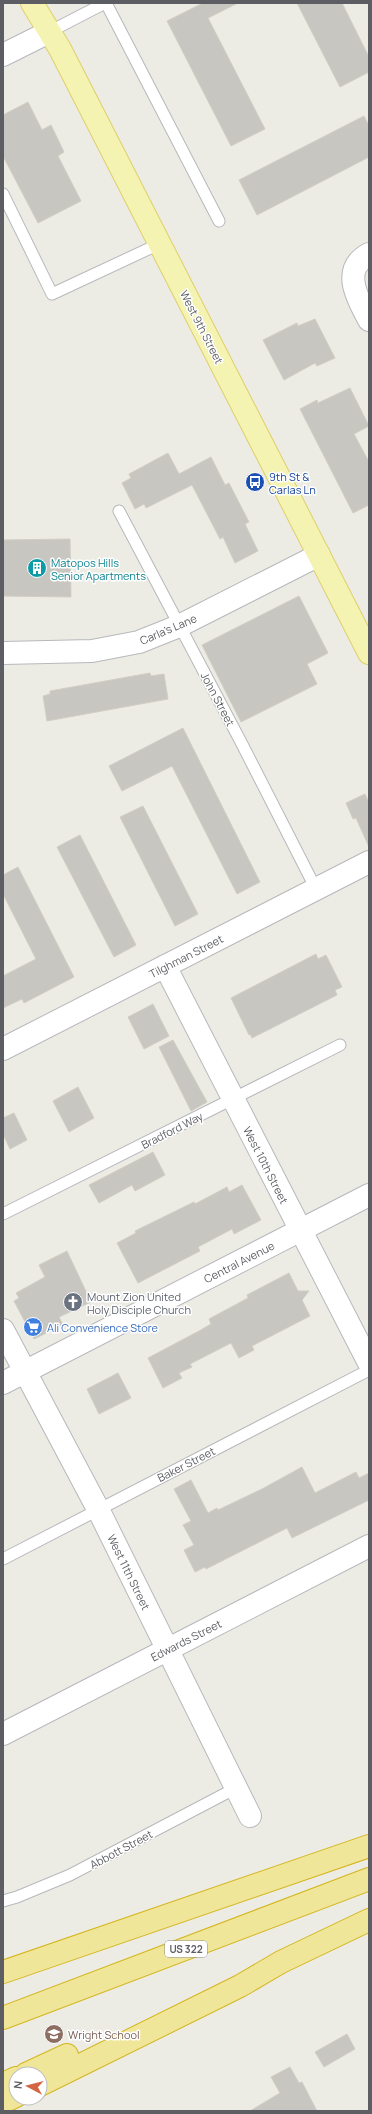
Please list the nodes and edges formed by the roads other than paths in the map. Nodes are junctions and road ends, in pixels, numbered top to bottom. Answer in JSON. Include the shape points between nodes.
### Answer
{"nodes":[{"id":1,"x":32,"y":3,"type":"edge"},
{"id":2,"x":105,"y":3,"type":"edge"},
{"id":3,"x":49,"y":32,"type":"junction"},
{"id":4,"x":3,"y":55,"type":"edge"},
{"id":5,"x":3,"y":194,"type":"edge"},
{"id":6,"x":218,"y":221,"type":"dead end"},
{"id":7,"x":159,"y":244,"type":"junction"},
{"id":8,"x":369,"y":254,"type":"edge"},
{"id":9,"x":369,"y":320,"type":"edge"},
{"id":10,"x":119,"y":511,"type":"dead end"},
{"id":11,"x":319,"y":555,"type":"junction"},
{"id":12,"x":179,"y":626,"type":"junction"},
{"id":13,"x":3,"y":653,"type":"edge"},
{"id":14,"x":369,"y":653,"type":"edge"},
{"id":15,"x":369,"y":862,"type":"edge"},
{"id":16,"x":316,"y":889,"type":"junction"},
{"id":17,"x":165,"y":966,"type":"junction"},
{"id":18,"x":340,"y":1046,"type":"dead end"},
{"id":19,"x":3,"y":1049,"type":"edge"},
{"id":20,"x":233,"y":1099,"type":"junction"},
{"id":21,"x":369,"y":1195,"type":"edge"},
{"id":22,"x":3,"y":1214,"type":"edge"},
{"id":23,"x":300,"y":1231,"type":"junction"},
{"id":24,"x":3,"y":1330,"type":"edge"},
{"id":25,"x":369,"y":1363,"type":"edge"},
{"id":26,"x":369,"y":1370,"type":"edge"},
{"id":27,"x":25,"y":1372,"type":"junction"},
{"id":28,"x":3,"y":1384,"type":"edge"},
{"id":29,"x":98,"y":1509,"type":"junction"},
{"id":30,"x":369,"y":1546,"type":"edge"},
{"id":31,"x":3,"y":1559,"type":"edge"},
{"id":32,"x":168,"y":1650,"type":"junction"},
{"id":33,"x":3,"y":1734,"type":"edge"},
{"id":34,"x":236,"y":1788,"type":"junction"},
{"id":35,"x":250,"y":1816,"type":"dead end"},
{"id":36,"x":369,"y":1846,"type":"edge"},
{"id":37,"x":369,"y":1879,"type":"edge"},
{"id":38,"x":3,"y":1900,"type":"edge"},
{"id":39,"x":369,"y":1920,"type":"edge"},
{"id":40,"x":281,"y":1962,"type":"junction"},
{"id":41,"x":3,"y":1972,"type":"edge"},
{"id":42,"x":3,"y":2018,"type":"edge"},
{"id":43,"x":44,"y":2066,"type":"edge"},
{"id":44,"x":48,"y":2081,"type":"edge"}],
"edges":[{"from":1,"to":3,"type":"main road","name":"West 9th Street"},
{"from":2,"to":3,"type":"lane"},
{"from":2,"to":6,"type":"lane"},
{"from":3,"to":4,"type":"street"},
{"from":3,"to":7,"type":"main road","name":"West 9th Street"},
{"from":5,"to":7,"type":"lane","via":[[52,294]]},
{"from":7,"to":11,"type":"main road","name":"West 9th Street"},
{"from":8,"to":9,"type":"street","via":[[361,259],[353,275],[355,292]]},
{"from":10,"to":12,"type":"lane","name":"John Street"},
{"from":11,"to":12,"type":"street","name":"Carla's Lane"},
{"from":11,"to":14,"type":"main road","name":"West 9th Street"},
{"from":12,"to":13,"type":"street","name":"Carla's Lane","via":[[139,642],[92,651]]},
{"from":12,"to":16,"type":"lane","name":"John Street"},
{"from":15,"to":16,"type":"street","name":"Tilghman Street"},
{"from":16,"to":17,"type":"street","name":"Tilghman Street"},
{"from":17,"to":19,"type":"street","name":"Tilghman Street"},
{"from":17,"to":20,"type":"street","name":"West 10th Street"},
{"from":18,"to":20,"type":"lane","name":"Bradford Way"},
{"from":20,"to":22,"type":"lane","name":"Bradford Way"},
{"from":20,"to":23,"type":"street","name":"West 10th Street"},
{"from":21,"to":23,"type":"street","name":"Central Avenue"},
{"from":23,"to":25,"type":"street","name":"West 10th Street"},
{"from":23,"to":27,"type":"street","name":"Central Avenue"},
{"from":24,"to":27,"type":"street","name":"West 11th Street"},
{"from":26,"to":29,"type":"lane","name":"Baker Street"},
{"from":27,"to":28,"type":"street","name":"Central Avenue"},
{"from":27,"to":29,"type":"street","name":"West 11th Street"},
{"from":29,"to":31,"type":"lane","name":"Baker Street"},
{"from":29,"to":32,"type":"street","name":"West 11th Street"},
{"from":30,"to":32,"type":"street","name":"Edwards Street"},
{"from":32,"to":33,"type":"street","name":"Edwards Street"},
{"from":32,"to":34,"type":"street","name":"West 11th Street"},
{"from":34,"to":35,"type":"street","name":"West 11th Street"},
{"from":34,"to":38,"type":"lane","name":"Abbott Street","via":[[70,1875],[17,1898]]},
{"from":36,"to":41,"type":"highway"},
{"from":37,"to":42,"type":"highway","number":"US 322"},
{"from":39,"to":40,"type":"highway"},
{"from":40,"to":43,"type":"highway","via":[[236,1978]]},
{"from":40,"to":44,"type":"highway","via":[[240,1986]]}]}
